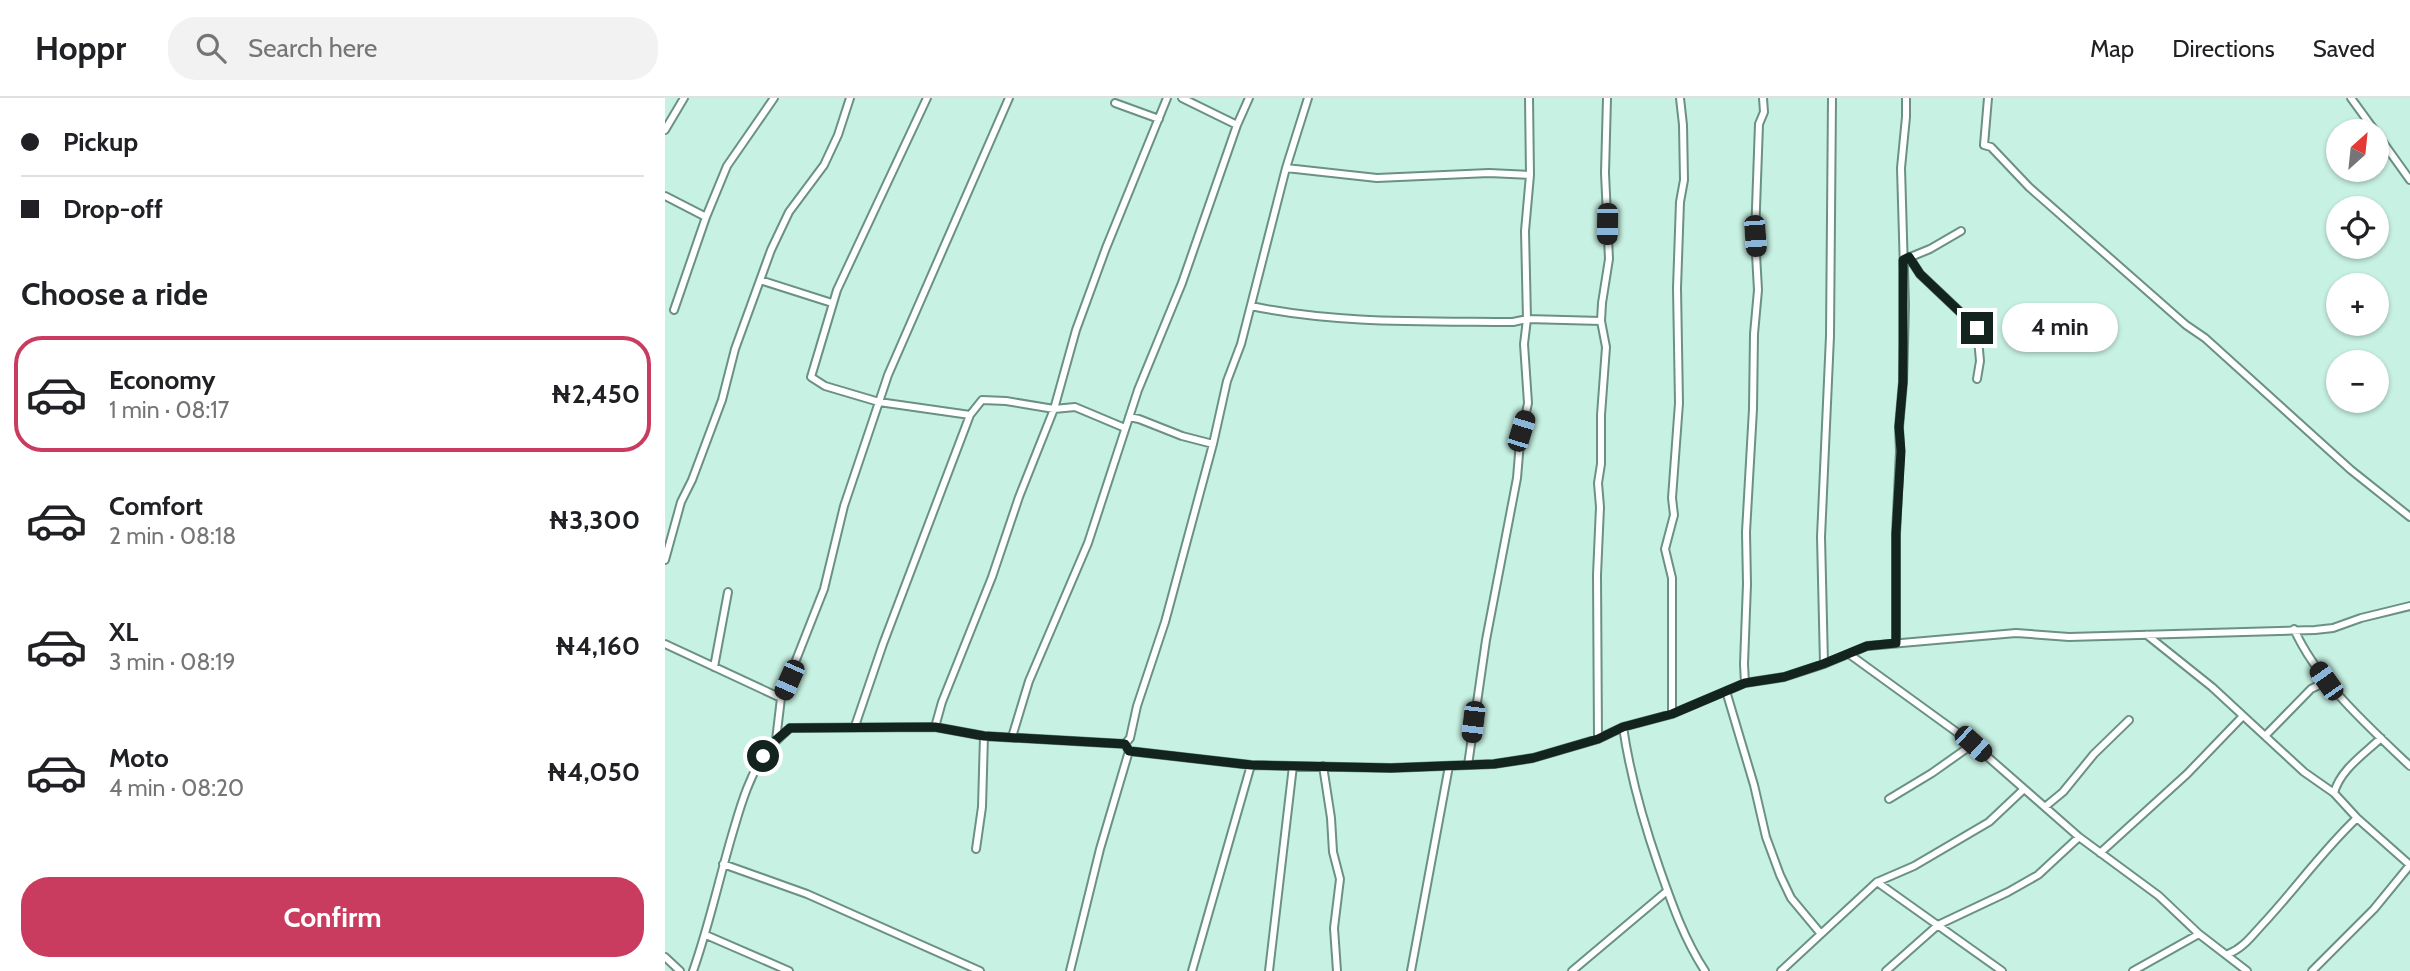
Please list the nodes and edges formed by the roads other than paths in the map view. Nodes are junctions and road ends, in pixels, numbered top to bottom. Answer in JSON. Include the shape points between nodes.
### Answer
{"nodes":[{"id":1,"x":684,"y":98,"type":"edge"},
{"id":2,"x":774,"y":98,"type":"edge"},
{"id":3,"x":850,"y":98,"type":"edge"},
{"id":4,"x":927,"y":98,"type":"edge"},
{"id":5,"x":1009,"y":98,"type":"edge"},
{"id":6,"x":1167,"y":98,"type":"edge"},
{"id":7,"x":1182,"y":98,"type":"edge"},
{"id":8,"x":1249,"y":98,"type":"edge"},
{"id":9,"x":1308,"y":98,"type":"edge"},
{"id":10,"x":1529,"y":98,"type":"edge"},
{"id":11,"x":1607,"y":98,"type":"edge"},
{"id":12,"x":1680,"y":98,"type":"edge"},
{"id":13,"x":1763,"y":98,"type":"edge"},
{"id":14,"x":1832,"y":98,"type":"edge"},
{"id":15,"x":1906,"y":98,"type":"edge"},
{"id":16,"x":1988,"y":98,"type":"edge"},
{"id":17,"x":2351,"y":98,"type":"edge"},
{"id":18,"x":1115,"y":103,"type":"dead end"},
{"id":19,"x":1159,"y":119,"type":"junction"},
{"id":20,"x":2366,"y":119,"type":"edge"},
{"id":21,"x":1237,"y":125,"type":"junction"},
{"id":22,"x":665,"y":130,"type":"edge"},
{"id":23,"x":2389,"y":150,"type":"edge"},
{"id":24,"x":1286,"y":168,"type":"junction"},
{"id":25,"x":1531,"y":175,"type":"junction"},
{"id":26,"x":2410,"y":180,"type":"edge"},
{"id":27,"x":665,"y":196,"type":"edge"},
{"id":28,"x":706,"y":217,"type":"junction"},
{"id":29,"x":1961,"y":231,"type":"dead end"},
{"id":30,"x":1906,"y":258,"type":"junction"},
{"id":31,"x":760,"y":281,"type":"junction"},
{"id":32,"x":832,"y":303,"type":"junction"},
{"id":33,"x":1251,"y":306,"type":"junction"},
{"id":34,"x":674,"y":310,"type":"dead end"},
{"id":35,"x":1527,"y":319,"type":"junction"},
{"id":36,"x":1601,"y":321,"type":"junction"},
{"id":37,"x":1977,"y":379,"type":"dead end"},
{"id":38,"x":879,"y":402,"type":"junction"},
{"id":39,"x":1054,"y":409,"type":"junction"},
{"id":40,"x":970,"y":415,"type":"junction"},
{"id":41,"x":1129,"y":417,"type":"junction"},
{"id":42,"x":1125,"y":428,"type":"junction"},
{"id":43,"x":1213,"y":444,"type":"junction"},
{"id":44,"x":2410,"y":517,"type":"edge"},
{"id":45,"x":665,"y":560,"type":"edge"},
{"id":46,"x":728,"y":592,"type":"dead end"},
{"id":47,"x":2409,"y":609,"type":"edge"},
{"id":48,"x":2294,"y":629,"type":"junction"},
{"id":49,"x":2147,"y":635,"type":"junction"},
{"id":50,"x":1896,"y":643,"type":"junction"},
{"id":51,"x":665,"y":644,"type":"edge"},
{"id":52,"x":1849,"y":654,"type":"junction"},
{"id":53,"x":1823,"y":664,"type":"junction"},
{"id":54,"x":714,"y":667,"type":"junction"},
{"id":55,"x":2326,"y":681,"type":"junction"},
{"id":56,"x":1745,"y":683,"type":"junction"},
{"id":57,"x":1726,"y":691,"type":"junction"},
{"id":58,"x":781,"y":698,"type":"junction"},
{"id":59,"x":1672,"y":714,"type":"junction"},
{"id":60,"x":2243,"y":716,"type":"junction"},
{"id":61,"x":2129,"y":720,"type":"dead end"},
{"id":62,"x":855,"y":726,"type":"junction"},
{"id":63,"x":935,"y":727,"type":"junction"},
{"id":64,"x":1623,"y":727,"type":"junction"},
{"id":65,"x":2266,"y":735,"type":"junction"},
{"id":66,"x":984,"y":736,"type":"junction"},
{"id":67,"x":1012,"y":737,"type":"junction"},
{"id":68,"x":2381,"y":738,"type":"junction"},
{"id":69,"x":1598,"y":739,"type":"junction"},
{"id":70,"x":776,"y":740,"type":"junction"},
{"id":71,"x":1973,"y":744,"type":"junction"},
{"id":72,"x":1127,"y":748,"type":"junction"},
{"id":73,"x":1251,"y":765,"type":"junction"},
{"id":74,"x":1468,"y":765,"type":"junction"},
{"id":75,"x":1293,"y":766,"type":"junction"},
{"id":76,"x":1323,"y":766,"type":"junction"},
{"id":77,"x":1449,"y":766,"type":"junction"},
{"id":78,"x":2410,"y":766,"type":"edge"},
{"id":79,"x":2024,"y":789,"type":"junction"},
{"id":80,"x":2334,"y":793,"type":"junction"},
{"id":81,"x":1889,"y":799,"type":"dead end"},
{"id":82,"x":2046,"y":806,"type":"junction"},
{"id":83,"x":2357,"y":818,"type":"junction"},
{"id":84,"x":2079,"y":837,"type":"junction"},
{"id":85,"x":976,"y":849,"type":"dead end"},
{"id":86,"x":2100,"y":853,"type":"junction"},
{"id":87,"x":723,"y":864,"type":"junction"},
{"id":88,"x":2410,"y":865,"type":"edge"},
{"id":89,"x":1877,"y":882,"type":"junction"},
{"id":90,"x":1667,"y":891,"type":"junction"},
{"id":91,"x":1938,"y":925,"type":"junction"},
{"id":92,"x":1821,"y":934,"type":"junction"},
{"id":93,"x":2199,"y":934,"type":"junction"},
{"id":94,"x":706,"y":935,"type":"junction"},
{"id":95,"x":2228,"y":954,"type":"junction"},
{"id":96,"x":665,"y":957,"type":"edge"},
{"id":97,"x":1999,"y":970,"type":"edge"},
{"id":98,"x":680,"y":971,"type":"edge"},
{"id":99,"x":693,"y":971,"type":"edge"},
{"id":100,"x":789,"y":971,"type":"edge"},
{"id":101,"x":980,"y":971,"type":"edge"},
{"id":102,"x":1070,"y":971,"type":"edge"},
{"id":103,"x":1192,"y":971,"type":"edge"},
{"id":104,"x":1269,"y":971,"type":"edge"},
{"id":105,"x":1337,"y":971,"type":"edge"},
{"id":106,"x":1411,"y":971,"type":"edge"},
{"id":107,"x":1572,"y":971,"type":"edge"},
{"id":108,"x":1705,"y":971,"type":"edge"},
{"id":109,"x":1781,"y":971,"type":"edge"},
{"id":110,"x":1887,"y":971,"type":"edge"},
{"id":111,"x":2133,"y":971,"type":"edge"},
{"id":112,"x":2247,"y":971,"type":"edge"},
{"id":113,"x":2312,"y":971,"type":"edge"}],
"edges":[{"from":1,"to":22,"type":"street"},
{"from":2,"to":28,"type":"street","via":[[726,166]]},
{"from":3,"to":31,"type":"street","via":[[824,165],[789,212]]},
{"from":4,"to":32,"type":"street"},
{"from":5,"to":38,"type":"street"},
{"from":6,"to":19,"type":"street"},
{"from":7,"to":21,"type":"street"},
{"from":8,"to":21,"type":"street"},
{"from":9,"to":24,"type":"street"},
{"from":10,"to":25,"type":"street"},
{"from":11,"to":36,"type":"street","via":[[1609,259]]},
{"from":12,"to":59,"type":"street","via":[[1679,403],[1674,515],[1665,549],[1672,578]]},
{"from":13,"to":56,"type":"street","via":[[1755,236],[1758,290],[1746,532]]},
{"from":14,"to":53,"type":"street","via":[[1830,336],[1821,537]]},
{"from":15,"to":30,"type":"street","via":[[1901,168]]},
{"from":16,"to":44,"type":"street","via":[[1984,145]]},
{"from":17,"to":20,"type":"street"},
{"from":18,"to":19,"type":"street"},
{"from":19,"to":39,"type":"street","via":[[1076,330]]},
{"from":21,"to":41,"type":"street"},
{"from":23,"to":26,"type":"street"},
{"from":24,"to":25,"type":"street","via":[[1377,178]]},
{"from":24,"to":33,"type":"street"},
{"from":25,"to":35,"type":"street","via":[[1525,231]]},
{"from":27,"to":28,"type":"street"},
{"from":28,"to":34,"type":"street"},
{"from":29,"to":30,"type":"street"},
{"from":30,"to":37,"type":"street","via":[[1977,328]]},
{"from":30,"to":50,"type":"street"},
{"from":31,"to":32,"type":"street"},
{"from":31,"to":45,"type":"street","via":[[722,400],[681,502]]},
{"from":32,"to":38,"type":"street","via":[[811,377],[825,386]]},
{"from":33,"to":35,"type":"street","via":[[1332,317]]},
{"from":33,"to":43,"type":"street"},
{"from":35,"to":36,"type":"street"},
{"from":35,"to":74,"type":"street","via":[[1528,403]]},
{"from":36,"to":69,"type":"street","via":[[1606,347],[1598,483]]},
{"from":38,"to":40,"type":"street"},
{"from":38,"to":58,"type":"street","via":[[844,506],[824,589]]},
{"from":39,"to":40,"type":"street","via":[[982,400]]},
{"from":39,"to":42,"type":"street","via":[[1075,407]]},
{"from":39,"to":63,"type":"street"},
{"from":40,"to":62,"type":"street"},
{"from":41,"to":42,"type":"street"},
{"from":41,"to":43,"type":"street"},
{"from":42,"to":67,"type":"street","via":[[1088,543],[1028,681]]},
{"from":43,"to":72,"type":"street"},
{"from":46,"to":54,"type":"street"},
{"from":47,"to":48,"type":"street","via":[[2333,628]]},
{"from":48,"to":49,"type":"street"},
{"from":48,"to":55,"type":"street"},
{"from":49,"to":50,"type":"street","via":[[2016,633]]},
{"from":49,"to":60,"type":"street"},
{"from":50,"to":52,"type":"street","via":[[1867,646]]},
{"from":51,"to":54,"type":"street"},
{"from":52,"to":53,"type":"street"},
{"from":52,"to":71,"type":"street"},
{"from":53,"to":56,"type":"street"},
{"from":54,"to":58,"type":"street"},
{"from":55,"to":65,"type":"street","via":[[2311,689]]},
{"from":55,"to":68,"type":"street"},
{"from":56,"to":57,"type":"street"},
{"from":57,"to":59,"type":"street"},
{"from":57,"to":92,"type":"street","via":[[1780,875],[1791,898]]},
{"from":58,"to":70,"type":"street"},
{"from":59,"to":64,"type":"street"},
{"from":60,"to":65,"type":"street"},
{"from":60,"to":86,"type":"street"},
{"from":61,"to":82,"type":"street"},
{"from":62,"to":63,"type":"street"},
{"from":62,"to":70,"type":"street","via":[[790,728]]},
{"from":63,"to":66,"type":"street"},
{"from":64,"to":69,"type":"street"},
{"from":64,"to":90,"type":"street","via":[[1639,807]]},
{"from":65,"to":80,"type":"street"},
{"from":66,"to":67,"type":"street"},
{"from":66,"to":85,"type":"street"},
{"from":67,"to":72,"type":"street"},
{"from":68,"to":78,"type":"street"},
{"from":68,"to":80,"type":"street","via":[[2344,772]]},
{"from":69,"to":74,"type":"street","via":[[1533,758]]},
{"from":70,"to":87,"type":"street","via":[[745,793]]},
{"from":71,"to":79,"type":"street"},
{"from":71,"to":81,"type":"street"},
{"from":72,"to":73,"type":"street"},
{"from":72,"to":102,"type":"street"},
{"from":73,"to":75,"type":"street"},
{"from":73,"to":103,"type":"street"},
{"from":74,"to":77,"type":"street"},
{"from":75,"to":76,"type":"street"},
{"from":75,"to":104,"type":"street"},
{"from":76,"to":77,"type":"street"},
{"from":76,"to":105,"type":"street","via":[[1332,852],[1340,879],[1334,928]]},
{"from":77,"to":106,"type":"street"},
{"from":79,"to":82,"type":"street"},
{"from":79,"to":89,"type":"street","via":[[1989,822]]},
{"from":80,"to":83,"type":"street"},
{"from":82,"to":84,"type":"street"},
{"from":83,"to":88,"type":"street"},
{"from":83,"to":95,"type":"street","via":[[2274,912],[2237,951]]},
{"from":84,"to":86,"type":"street"},
{"from":84,"to":91,"type":"street","via":[[2038,875]]},
{"from":86,"to":93,"type":"street","via":[[2159,896]]},
{"from":87,"to":94,"type":"street"},
{"from":87,"to":101,"type":"street","via":[[807,894]]},
{"from":88,"to":113,"type":"street"},
{"from":89,"to":91,"type":"street"},
{"from":89,"to":92,"type":"street"},
{"from":90,"to":107,"type":"street"},
{"from":90,"to":108,"type":"street"},
{"from":91,"to":97,"type":"street"},
{"from":91,"to":110,"type":"street"},
{"from":92,"to":109,"type":"street"},
{"from":93,"to":95,"type":"street"},
{"from":93,"to":111,"type":"street"},
{"from":94,"to":99,"type":"street"},
{"from":94,"to":100,"type":"street"},
{"from":95,"to":112,"type":"street"},
{"from":96,"to":98,"type":"street"}]}
